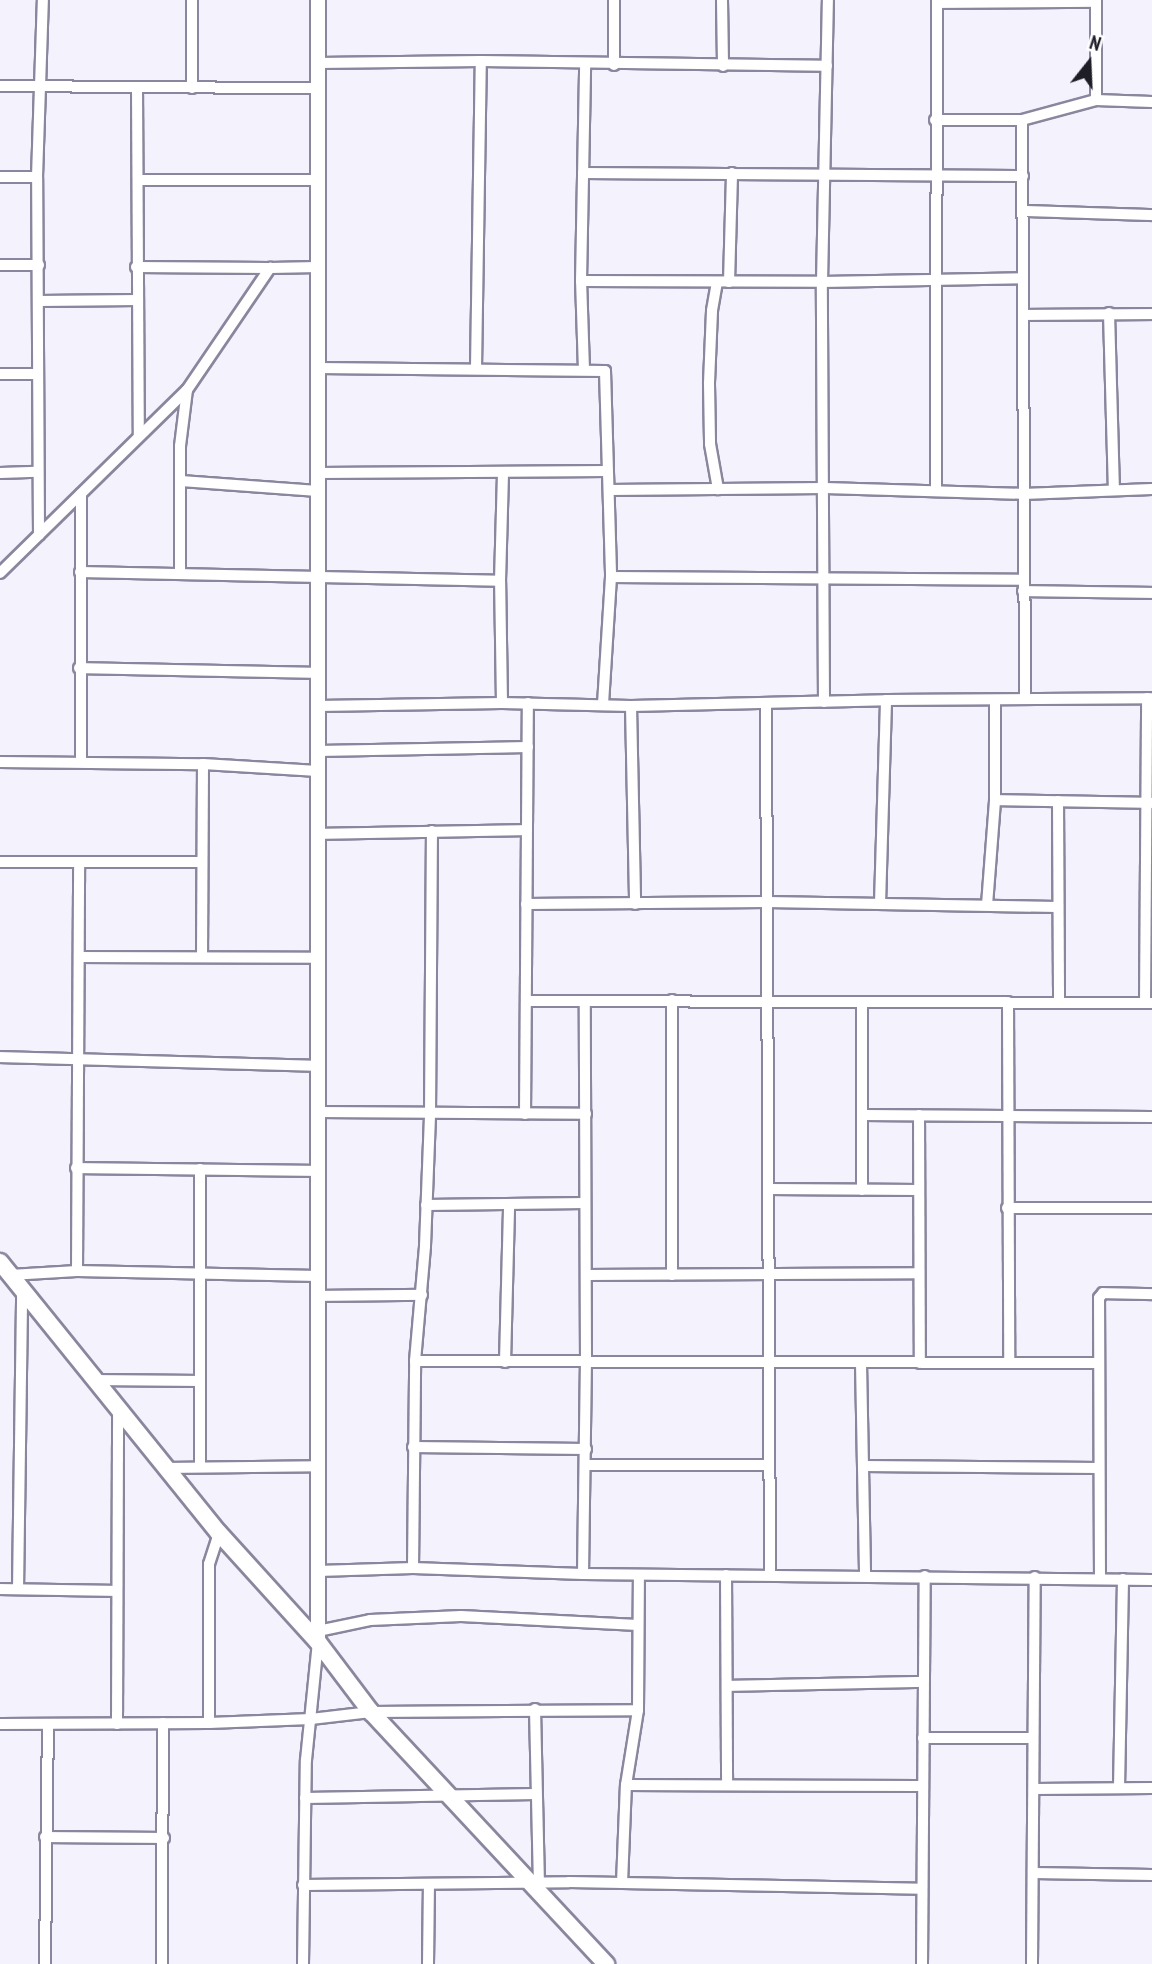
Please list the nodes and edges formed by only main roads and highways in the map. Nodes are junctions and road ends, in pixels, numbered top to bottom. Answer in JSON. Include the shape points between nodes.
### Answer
{"nodes":[{"id":1,"x":0,"y":1262,"type":"edge"},
{"id":2,"x":606,"y":1964,"type":"edge"}],
"edges":[{"from":1,"to":2,"type":"main road","via":[[219,1533],[318,1636],[371,1712]]}]}
